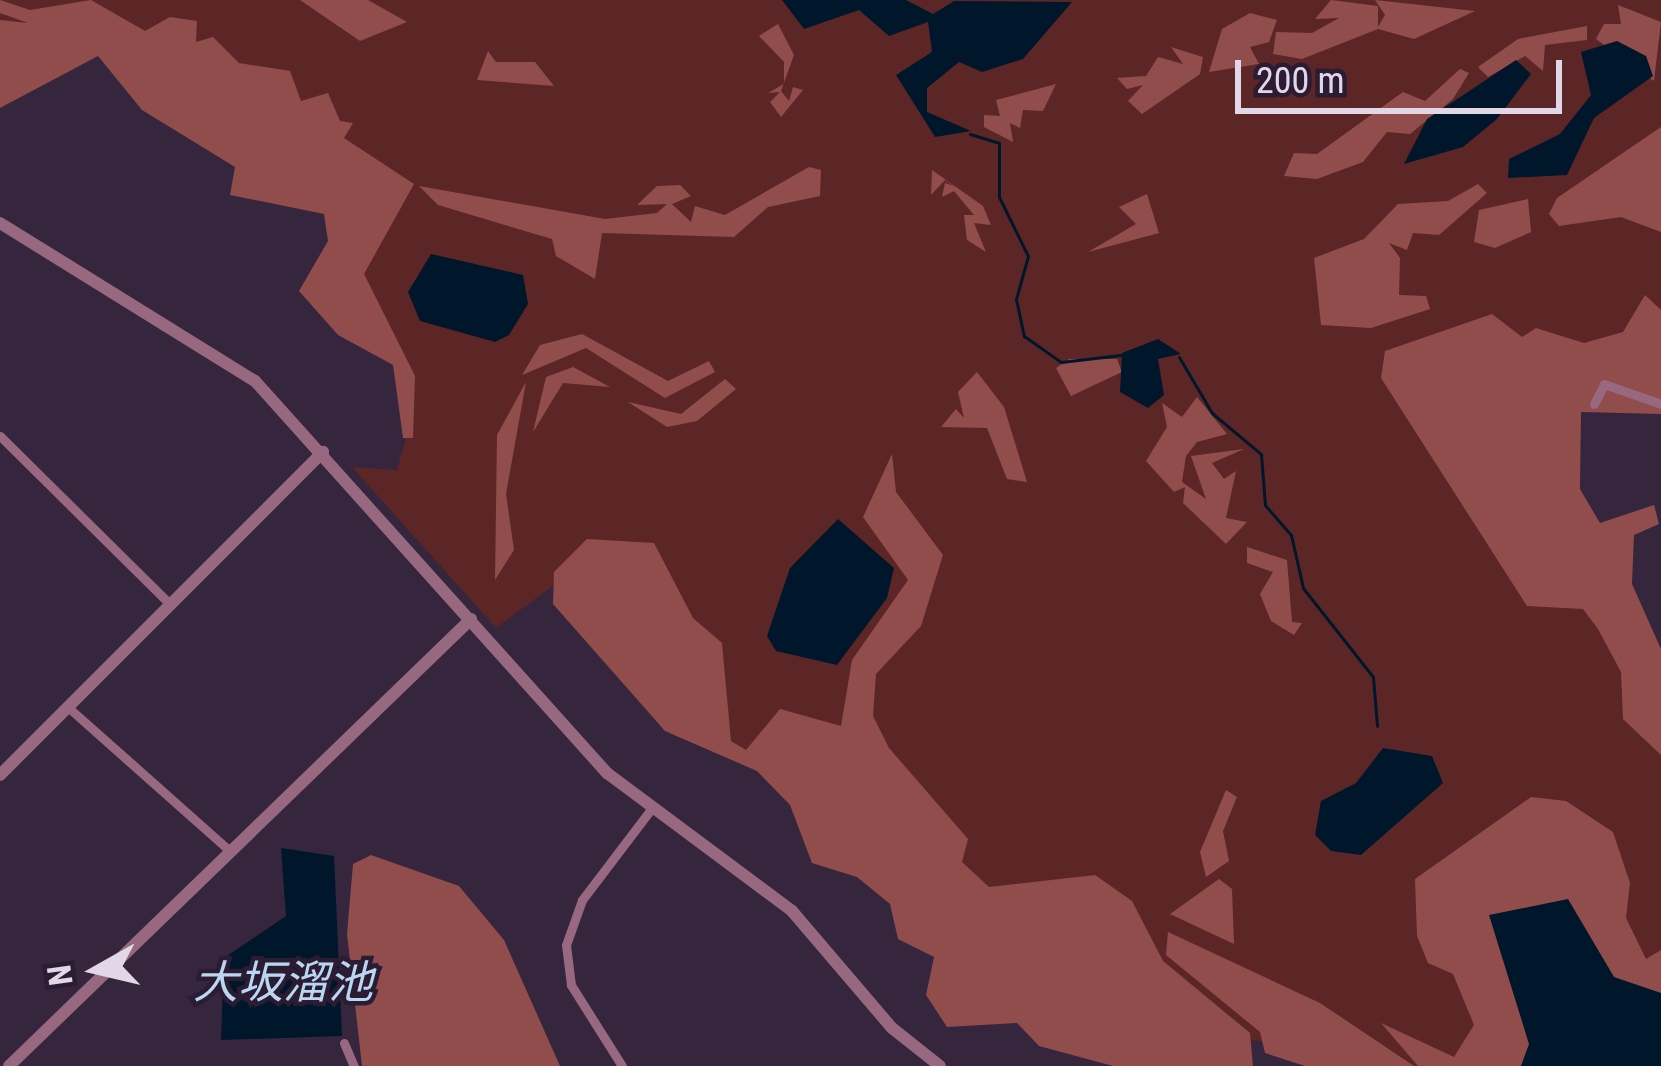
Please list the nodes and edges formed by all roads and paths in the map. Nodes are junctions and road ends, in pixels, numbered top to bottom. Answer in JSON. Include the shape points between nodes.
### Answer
{"nodes":[{"id":1,"x":0,"y":224,"type":"edge"},
{"id":2,"x":1594,"y":404,"type":"dead end"},
{"id":3,"x":1661,"y":404,"type":"edge"},
{"id":4,"x":0,"y":436,"type":"edge"},
{"id":5,"x":323,"y":452,"type":"junction"},
{"id":6,"x":171,"y":605,"type":"junction"},
{"id":7,"x":471,"y":619,"type":"junction"},
{"id":8,"x":70,"y":709,"type":"junction"},
{"id":9,"x":0,"y":775,"type":"edge"},
{"id":10,"x":651,"y":808,"type":"junction"},
{"id":11,"x":231,"y":852,"type":"junction"},
{"id":12,"x":344,"y":1043,"type":"dead end"},
{"id":13,"x":9,"y":1066,"type":"edge"},
{"id":14,"x":354,"y":1066,"type":"edge"},
{"id":15,"x":622,"y":1066,"type":"edge"},
{"id":16,"x":940,"y":1066,"type":"edge"}],
"edges":[{"from":1,"to":5,"type":"street","via":[[255,381]]},
{"from":2,"to":3,"type":"street","via":[[1604,384]]},
{"from":4,"to":6,"type":"street"},
{"from":5,"to":6,"type":"street"},
{"from":5,"to":7,"type":"street"},
{"from":6,"to":8,"type":"street"},
{"from":7,"to":10,"type":"street"},
{"from":7,"to":11,"type":"street"},
{"from":8,"to":9,"type":"street"},
{"from":8,"to":11,"type":"street"},
{"from":10,"to":15,"type":"street","via":[[582,899],[566,945],[571,986]]},
{"from":10,"to":16,"type":"street","via":[[792,911],[892,1028]]},
{"from":11,"to":13,"type":"street"},
{"from":12,"to":14,"type":"street"}]}
